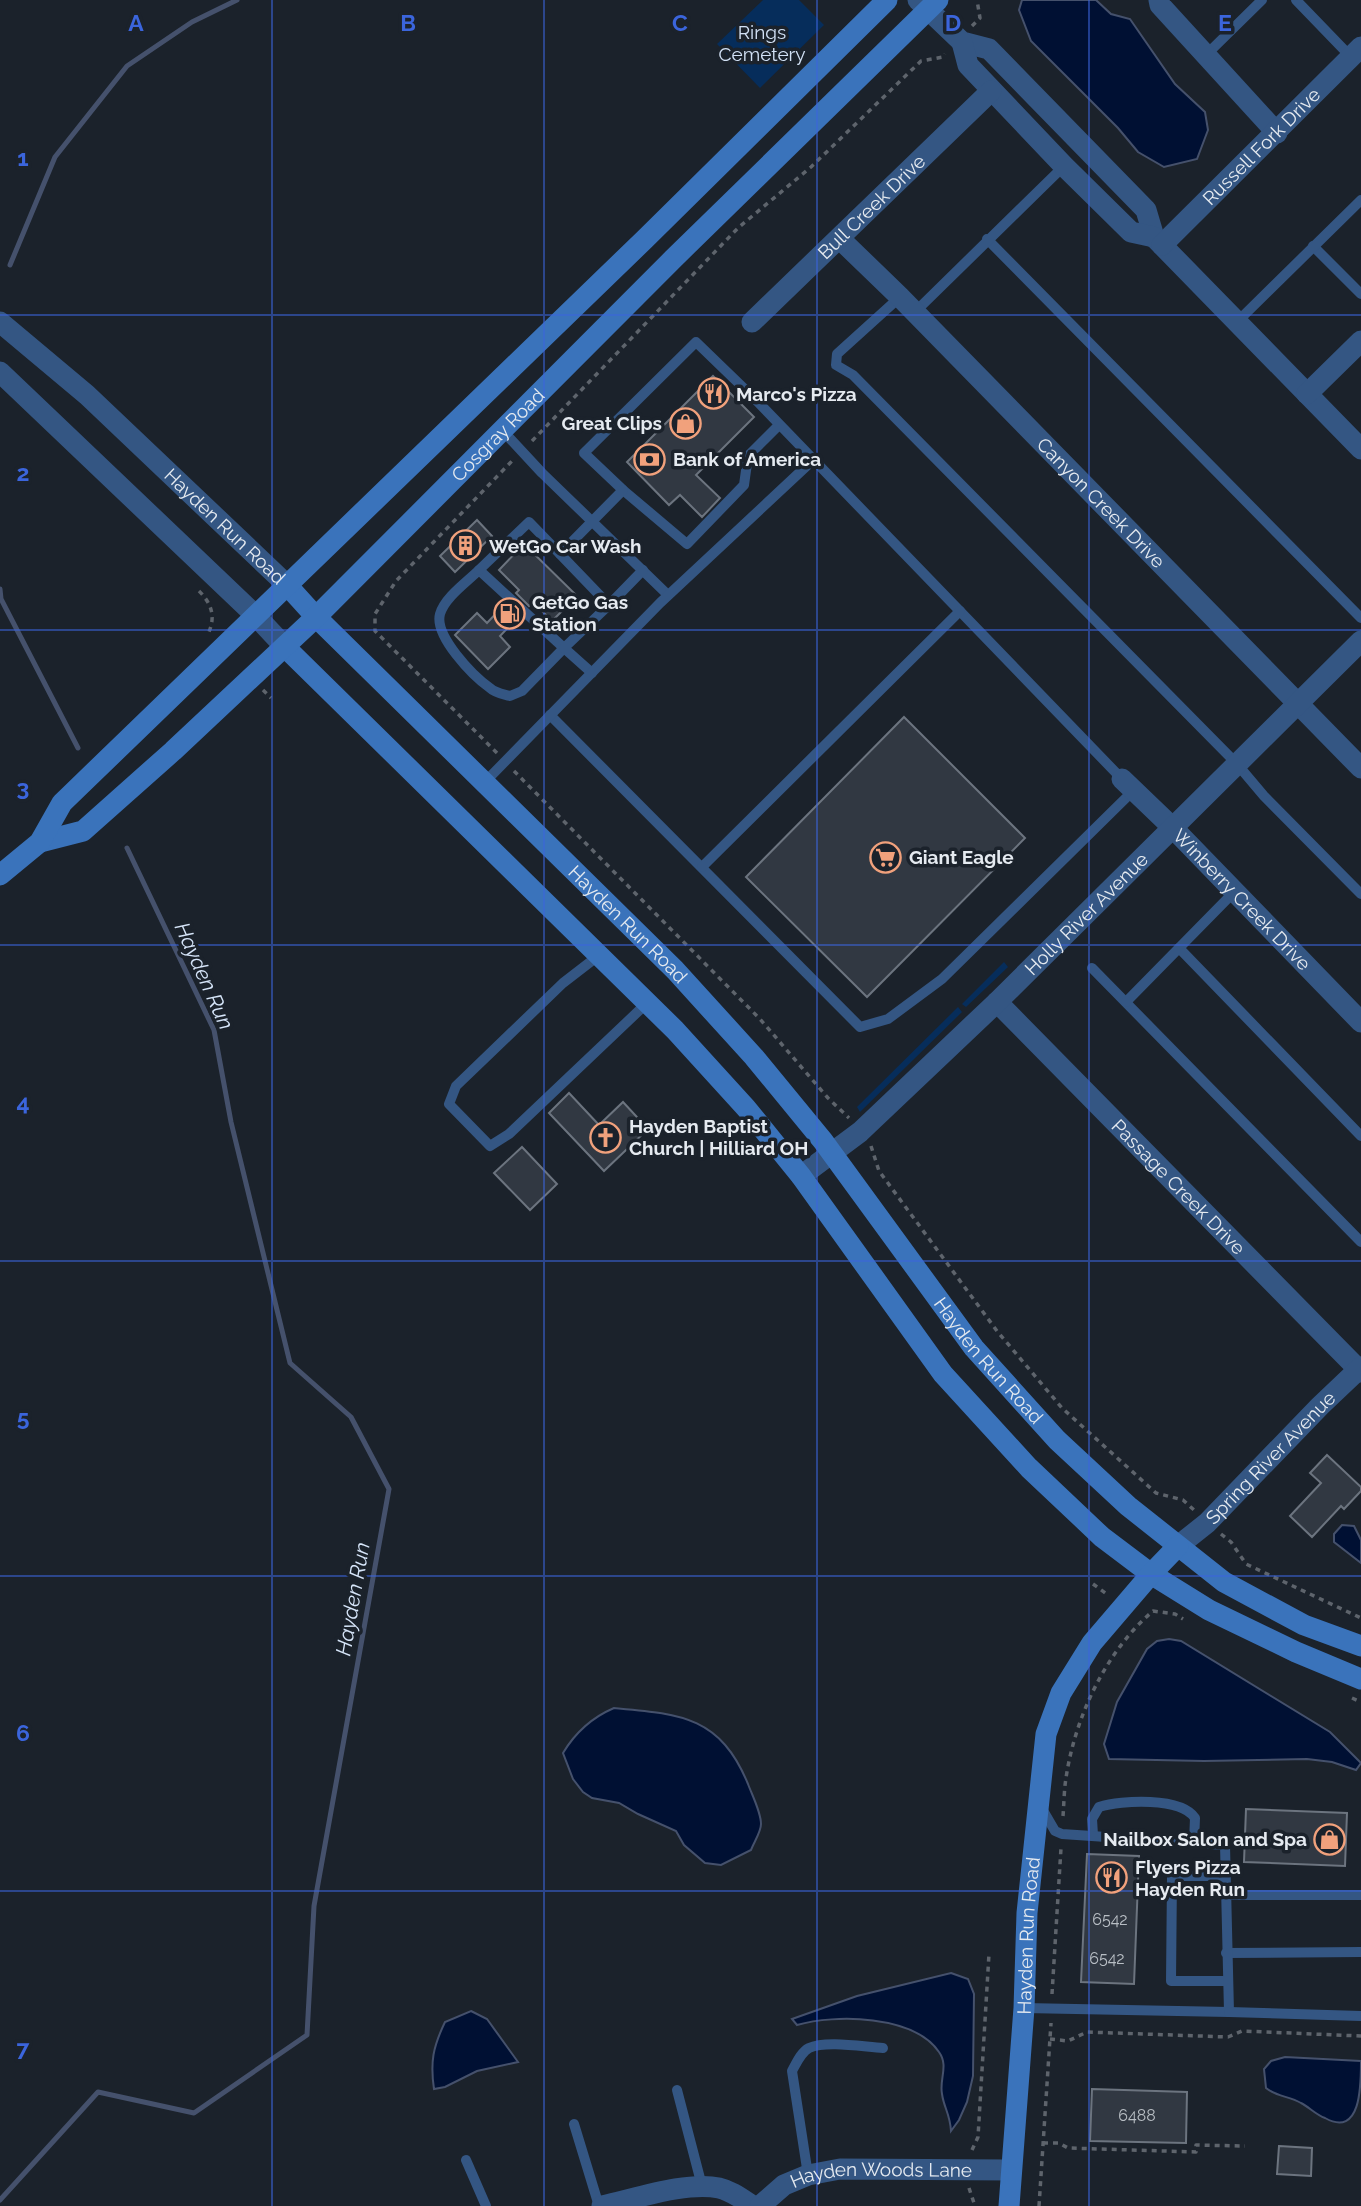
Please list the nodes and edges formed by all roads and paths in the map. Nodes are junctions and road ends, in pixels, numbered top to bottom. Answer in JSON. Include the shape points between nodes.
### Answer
{"nodes":[{"id":1,"x":887,"y":0,"type":"edge"},
{"id":2,"x":977,"y":0,"type":"edge"},
{"id":3,"x":1159,"y":0,"type":"edge"},
{"id":4,"x":1262,"y":0,"type":"edge"},
{"id":5,"x":1296,"y":0,"type":"edge"},
{"id":6,"x":928,"y":3,"type":"edge"},
{"id":7,"x":960,"y":40,"type":"junction"},
{"id":8,"x":1356,"y":52,"type":"edge"},
{"id":9,"x":1206,"y":55,"type":"junction"},
{"id":10,"x":991,"y":91,"type":"junction"},
{"id":11,"x":1276,"y":132,"type":"junction"},
{"id":12,"x":1064,"y":166,"type":"junction"},
{"id":13,"x":1361,"y":200,"type":"edge"},
{"id":14,"x":840,"y":239,"type":"junction"},
{"id":15,"x":987,"y":239,"type":"junction"},
{"id":16,"x":1158,"y":241,"type":"junction"},
{"id":17,"x":1314,"y":246,"type":"junction"},
{"id":18,"x":1361,"y":293,"type":"edge"},
{"id":19,"x":908,"y":304,"type":"junction"},
{"id":20,"x":0,"y":322,"type":"edge"},
{"id":21,"x":752,"y":323,"type":"dead end"},
{"id":22,"x":1236,"y":323,"type":"junction"},
{"id":23,"x":1361,"y":341,"type":"edge"},
{"id":24,"x":0,"y":372,"type":"edge"},
{"id":25,"x":1307,"y":394,"type":"junction"},
{"id":26,"x":779,"y":425,"type":"junction"},
{"id":27,"x":502,"y":430,"type":"junction"},
{"id":28,"x":1361,"y":449,"type":"edge"},
{"id":29,"x":522,"y":451,"type":"junction"},
{"id":30,"x":813,"y":460,"type":"junction"},
{"id":31,"x":623,"y":489,"type":"junction"},
{"id":32,"x":593,"y":522,"type":"junction"},
{"id":33,"x":560,"y":554,"type":"junction"},
{"id":34,"x":479,"y":570,"type":"junction"},
{"id":35,"x":643,"y":570,"type":"junction"},
{"id":36,"x":287,"y":585,"type":"junction"},
{"id":37,"x":668,"y":595,"type":"junction"},
{"id":38,"x":610,"y":605,"type":"junction"},
{"id":39,"x":960,"y":611,"type":"junction"},
{"id":40,"x":256,"y":616,"type":"junction"},
{"id":41,"x":316,"y":617,"type":"junction"},
{"id":42,"x":1361,"y":618,"type":"edge"},
{"id":43,"x":375,"y":631,"type":"junction"},
{"id":44,"x":368,"y":639,"type":"dead end"},
{"id":45,"x":1361,"y":641,"type":"edge"},
{"id":46,"x":285,"y":647,"type":"junction"},
{"id":47,"x":564,"y":648,"type":"junction"},
{"id":48,"x":592,"y":673,"type":"junction"},
{"id":49,"x":1297,"y":703,"type":"junction"},
{"id":50,"x":550,"y":715,"type":"junction"},
{"id":51,"x":488,"y":744,"type":"dead end"},
{"id":52,"x":1237,"y":764,"type":"junction"},
{"id":53,"x":1361,"y":768,"type":"edge"},
{"id":54,"x":484,"y":783,"type":"junction"},
{"id":55,"x":527,"y":783,"type":"dead end"},
{"id":56,"x":1128,"y":784,"type":"junction"},
{"id":57,"x":1172,"y":827,"type":"junction"},
{"id":58,"x":40,"y":842,"type":"junction"},
{"id":59,"x":702,"y":867,"type":"junction"},
{"id":60,"x":0,"y":874,"type":"edge"},
{"id":61,"x":1235,"y":891,"type":"junction"},
{"id":62,"x":1361,"y":894,"type":"edge"},
{"id":63,"x":1179,"y":948,"type":"junction"},
{"id":64,"x":598,"y":956,"type":"junction"},
{"id":65,"x":1093,"y":968,"type":"dead end"},
{"id":66,"x":997,"y":1002,"type":"junction"},
{"id":67,"x":1126,"y":1002,"type":"junction"},
{"id":68,"x":647,"y":1003,"type":"junction"},
{"id":69,"x":1361,"y":1022,"type":"edge"},
{"id":70,"x":848,"y":1117,"type":"dead end"},
{"id":71,"x":1361,"y":1136,"type":"edge"},
{"id":72,"x":870,"y":1145,"type":"dead end"},
{"id":73,"x":832,"y":1153,"type":"junction"},
{"id":74,"x":801,"y":1176,"type":"junction"},
{"id":75,"x":1361,"y":1242,"type":"edge"},
{"id":76,"x":1360,"y":1370,"type":"edge"},
{"id":77,"x":1191,"y":1507,"type":"dead end"},
{"id":78,"x":1224,"y":1536,"type":"dead end"},
{"id":79,"x":1178,"y":1546,"type":"junction"},
{"id":80,"x":1151,"y":1574,"type":"junction"},
{"id":81,"x":1361,"y":1618,"type":"edge"},
{"id":82,"x":1361,"y":1646,"type":"edge"},
{"id":83,"x":1361,"y":1679,"type":"edge"},
{"id":84,"x":1039,"y":1803,"type":"junction"},
{"id":85,"x":1093,"y":1835,"type":"junction"},
{"id":86,"x":1194,"y":1842,"type":"junction"},
{"id":87,"x":1225,"y":1876,"type":"junction"},
{"id":88,"x":1225,"y":1895,"type":"junction"},
{"id":89,"x":1361,"y":1895,"type":"edge"},
{"id":90,"x":1361,"y":1952,"type":"edge"},
{"id":91,"x":989,"y":1954,"type":"dead end"},
{"id":92,"x":1226,"y":1954,"type":"junction"},
{"id":93,"x":1228,"y":1981,"type":"junction"},
{"id":94,"x":1024,"y":2008,"type":"junction"},
{"id":95,"x":1229,"y":2012,"type":"junction"},
{"id":96,"x":1361,"y":2016,"type":"edge"},
{"id":97,"x":1361,"y":2036,"type":"edge"},
{"id":98,"x":1050,"y":2039,"type":"dead end"},
{"id":99,"x":883,"y":2048,"type":"dead end"},
{"id":100,"x":677,"y":2090,"type":"dead end"},
{"id":101,"x":575,"y":2124,"type":"dead end"},
{"id":102,"x":1044,"y":2143,"type":"dead end"},
{"id":103,"x":1245,"y":2146,"type":"dead end"},
{"id":104,"x":466,"y":2160,"type":"dead end"},
{"id":105,"x":972,"y":2170,"type":"junction"},
{"id":106,"x":1011,"y":2170,"type":"junction"},
{"id":107,"x":808,"y":2175,"type":"junction"},
{"id":108,"x":702,"y":2186,"type":"junction"},
{"id":109,"x":627,"y":2203,"type":"edge"},
{"id":110,"x":486,"y":2206,"type":"edge"},
{"id":111,"x":600,"y":2206,"type":"edge"},
{"id":112,"x":753,"y":2206,"type":"edge"},
{"id":113,"x":760,"y":2206,"type":"edge"},
{"id":114,"x":975,"y":2206,"type":"edge"},
{"id":115,"x":1009,"y":2206,"type":"edge"}],
"edges":[{"from":1,"to":36,"type":"main road","name":"Cosgray Road"},
{"from":2,"to":7,"type":"path","via":[[980,18]]},
{"from":3,"to":9,"type":"street"},
{"from":4,"to":9,"type":"lane"},
{"from":5,"to":8,"type":"lane"},
{"from":6,"to":7,"type":"street"},
{"from":6,"to":27,"type":"main road","name":"Cosgray Road"},
{"from":7,"to":10,"type":"street","via":[[968,65]]},
{"from":7,"to":16,"type":"street","via":[[989,49],[1146,210]]},
{"from":7,"to":29,"type":"path","via":[[943,57],[921,61],[811,167],[738,228]]},
{"from":8,"to":11,"type":"street","name":"Russell Fork Drive"},
{"from":9,"to":11,"type":"street"},
{"from":10,"to":12,"type":"street"},
{"from":10,"to":14,"type":"street","name":"Bull Creek Drive"},
{"from":11,"to":16,"type":"street","name":"Russell Fork Drive"},
{"from":12,"to":15,"type":"lane"},
{"from":12,"to":16,"type":"street","via":[[1131,232]]},
{"from":13,"to":17,"type":"lane"},
{"from":14,"to":19,"type":"street","name":"Canyon Creek Drive"},
{"from":14,"to":21,"type":"street","name":"Bull Creek Drive"},
{"from":15,"to":19,"type":"lane"},
{"from":15,"to":42,"type":"lane"},
{"from":16,"to":22,"type":"street"},
{"from":17,"to":18,"type":"lane"},
{"from":17,"to":22,"type":"lane"},
{"from":19,"to":49,"type":"street","name":"Canyon Creek Drive"},
{"from":19,"to":52,"type":"lane","via":[[837,354],[836,365],[853,374]]},
{"from":20,"to":36,"type":"street","name":"Hayden Run Road","via":[[87,395]]},
{"from":22,"to":25,"type":"street"},
{"from":23,"to":25,"type":"street"},
{"from":24,"to":40,"type":"street"},
{"from":25,"to":28,"type":"street"},
{"from":26,"to":30,"type":"lane"},
{"from":26,"to":31,"type":"lane","via":[[748,456],[744,485],[687,544]]},
{"from":26,"to":31,"type":"lane","via":[[696,342],[584,453]]},
{"from":27,"to":29,"type":"lane"},
{"from":27,"to":41,"type":"main road","name":"Cosgray Road"},
{"from":29,"to":32,"type":"lane"},
{"from":29,"to":43,"type":"path","via":[[396,581],[375,614]]},
{"from":30,"to":37,"type":"lane"},
{"from":30,"to":39,"type":"lane"},
{"from":31,"to":32,"type":"lane"},
{"from":32,"to":33,"type":"lane"},
{"from":32,"to":35,"type":"lane"},
{"from":33,"to":34,"type":"lane","via":[[529,522]]},
{"from":33,"to":38,"type":"lane"},
{"from":34,"to":47,"type":"lane"},
{"from":34,"to":47,"type":"lane","via":[[445,603],[439,627],[490,689],[510,696],[522,691]]},
{"from":35,"to":37,"type":"lane"},
{"from":35,"to":38,"type":"lane"},
{"from":36,"to":40,"type":"main road","name":"Cosgray Road"},
{"from":36,"to":41,"type":"main road","name":"Hayden Run Road"},
{"from":37,"to":48,"type":"lane"},
{"from":38,"to":47,"type":"lane"},
{"from":39,"to":56,"type":"lane"},
{"from":39,"to":59,"type":"lane"},
{"from":40,"to":46,"type":"street"},
{"from":40,"to":58,"type":"main road","name":"Cosgray Road","via":[[62,803]]},
{"from":41,"to":46,"type":"main road","name":"Cosgray Road"},
{"from":41,"to":54,"type":"main road","name":"Hayden Run Road"},
{"from":43,"to":44,"type":"path"},
{"from":43,"to":51,"type":"path"},
{"from":45,"to":49,"type":"street","name":"Holly River Avenue"},
{"from":46,"to":58,"type":"main road","name":"Cosgray Road","via":[[83,831]]},
{"from":46,"to":64,"type":"main road"},
{"from":47,"to":48,"type":"lane"},
{"from":48,"to":50,"type":"lane"},
{"from":49,"to":52,"type":"street","name":"Holly River Avenue"},
{"from":49,"to":53,"type":"street","name":"Canyon Creek Drive"},
{"from":50,"to":54,"type":"lane"},
{"from":50,"to":59,"type":"lane"},
{"from":52,"to":57,"type":"street","name":"Holly River Avenue"},
{"from":52,"to":62,"type":"lane"},
{"from":54,"to":73,"type":"main road","name":"Hayden Run Road","via":[[675,970]]},
{"from":55,"to":70,"type":"path","via":[[760,1019]]},
{"from":56,"to":57,"type":"street","name":"Winberry Creek Drive"},
{"from":56,"to":59,"type":"lane","via":[[942,979],[888,1018],[860,1027]]},
{"from":57,"to":61,"type":"street","name":"Winberry Creek Drive"},
{"from":57,"to":66,"type":"street","name":"Holly River Avenue"},
{"from":58,"to":60,"type":"main road","name":"Cosgray Road"},
{"from":61,"to":63,"type":"lane"},
{"from":61,"to":69,"type":"street","name":"Winberry Creek Drive"},
{"from":63,"to":67,"type":"lane"},
{"from":63,"to":71,"type":"lane"},
{"from":64,"to":68,"type":"main road"},
{"from":64,"to":68,"type":"lane","via":[[563,983],[456,1086],[449,1104],[490,1146],[509,1134]]},
{"from":65,"to":67,"type":"lane"},
{"from":66,"to":73,"type":"street","name":"Holly River Avenue"},
{"from":66,"to":76,"type":"street","name":"Passage Creek Drive"},
{"from":67,"to":75,"type":"lane"},
{"from":68,"to":74,"type":"main road","via":[[746,1108]]},
{"from":72,"to":77,"type":"path","via":[[879,1171],[997,1331],[1062,1408],[1156,1493],[1183,1500]]},
{"from":73,"to":74,"type":"street","name":"Holly River Avenue"},
{"from":73,"to":79,"type":"main road","name":"Hayden Run Road","via":[[974,1349],[1057,1440]]},
{"from":74,"to":80,"type":"main road","via":[[943,1374],[1038,1476],[1102,1537]]},
{"from":76,"to":79,"type":"street","name":"Spring River Avenue","via":[[1207,1523]]},
{"from":78,"to":81,"type":"path","via":[[1245,1564]]},
{"from":79,"to":80,"type":"main road","name":"Hayden Run Road"},
{"from":79,"to":82,"type":"main road","via":[[1224,1582],[1304,1625]]},
{"from":80,"to":83,"type":"main road","via":[[1209,1610]]},
{"from":80,"to":84,"type":"main road","name":"Hayden Run Road","via":[[1092,1643],[1061,1693],[1046,1734]]},
{"from":84,"to":85,"type":"lane","via":[[1055,1831]]},
{"from":84,"to":94,"type":"main road","name":"Hayden Run Road","via":[[1027,1913]]},
{"from":85,"to":86,"type":"lane"},
{"from":85,"to":86,"type":"lane","via":[[1099,1807],[1137,1802],[1184,1807],[1195,1818]]},
{"from":86,"to":87,"type":"lane","via":[[1225,1845]]},
{"from":87,"to":88,"type":"lane"},
{"from":87,"to":93,"type":"lane","via":[[1172,1876],[1171,1981]]},
{"from":88,"to":89,"type":"lane"},
{"from":88,"to":92,"type":"lane"},
{"from":90,"to":92,"type":"lane"},
{"from":91,"to":105,"type":"path"},
{"from":92,"to":93,"type":"lane"},
{"from":93,"to":95,"type":"lane"},
{"from":94,"to":95,"type":"lane"},
{"from":94,"to":106,"type":"main road","name":"Hayden Run Road"},
{"from":95,"to":96,"type":"lane"},
{"from":97,"to":98,"type":"path","via":[[1087,2032],[1068,2041]]},
{"from":99,"to":107,"type":"lane","via":[[829,2045],[808,2049],[800,2057],[792,2071]]},
{"from":100,"to":108,"type":"lane"},
{"from":101,"to":111,"type":"lane"},
{"from":102,"to":103,"type":"path","via":[[1068,2148],[1196,2152],[1196,2145]]},
{"from":104,"to":110,"type":"lane"},
{"from":105,"to":106,"type":"street","name":"Hayden Woods Lane"},
{"from":105,"to":107,"type":"street","name":"Hayden Woods Lane","via":[[840,2169]]},
{"from":105,"to":114,"type":"path","via":[[969,2191]]},
{"from":106,"to":115,"type":"main road","name":"Hayden Run Road"},
{"from":107,"to":113,"type":"street","name":"Hayden Woods Lane","via":[[784,2185]]},
{"from":108,"to":109,"type":"street"},
{"from":108,"to":112,"type":"street","via":[[732,2193]]},
{"from":109,"to":111,"type":"street"}]}
